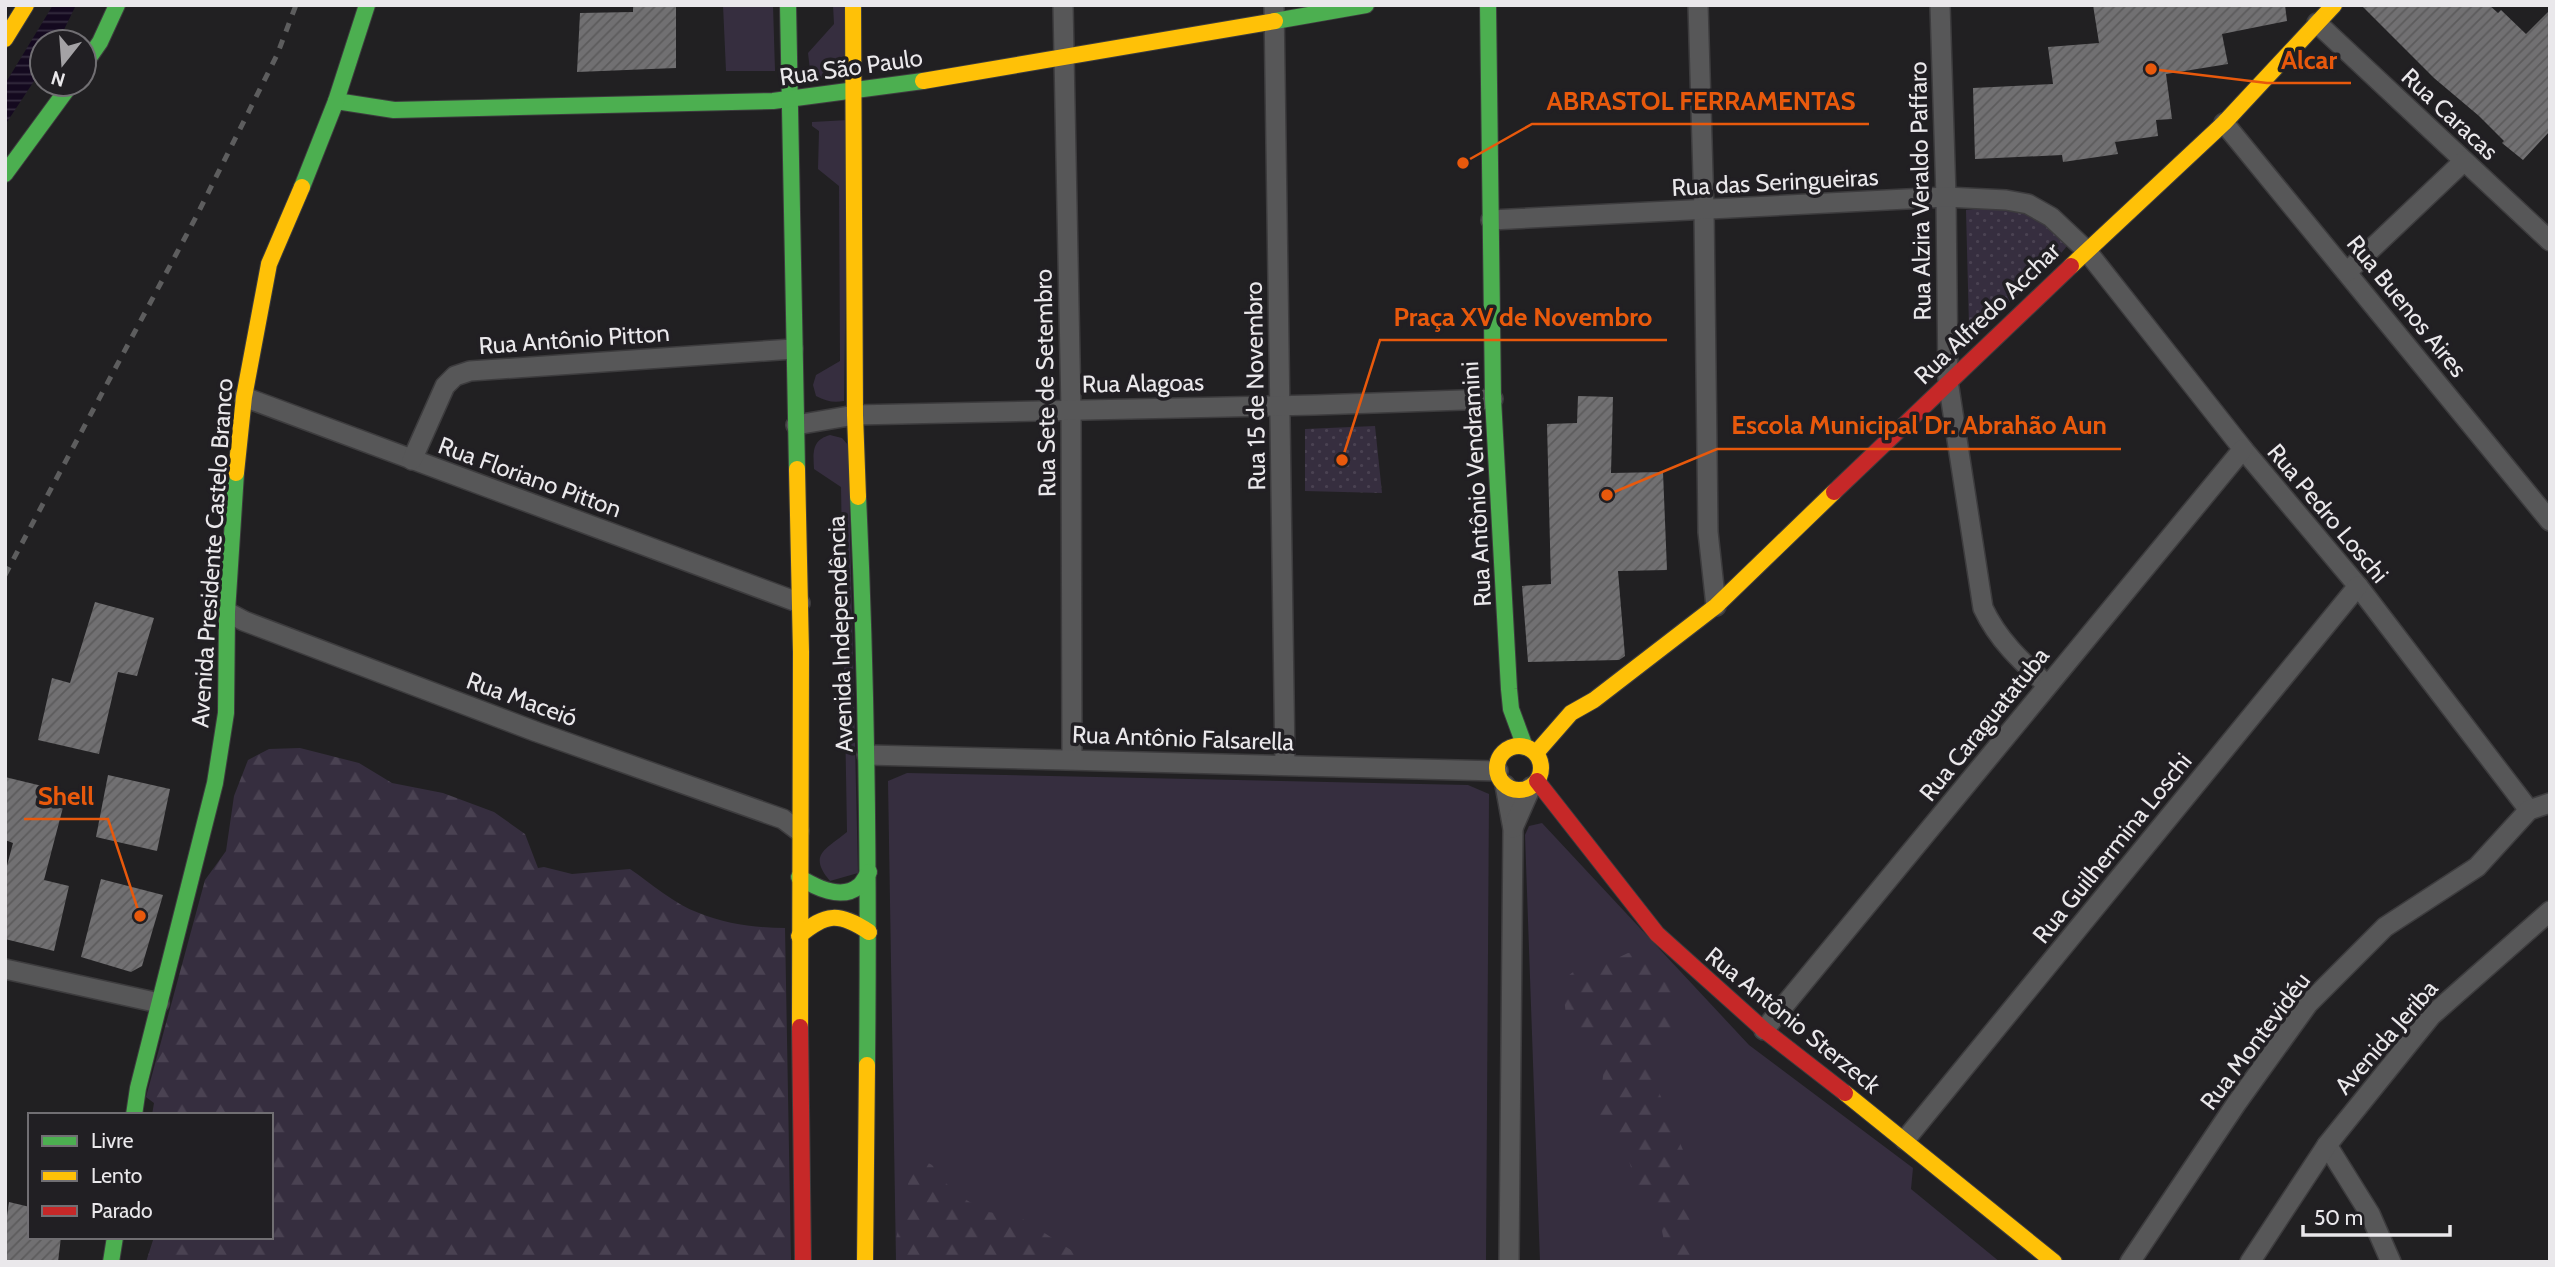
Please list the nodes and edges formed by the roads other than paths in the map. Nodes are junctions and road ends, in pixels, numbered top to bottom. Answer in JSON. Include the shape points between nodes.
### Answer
{"nodes":[{"id":1,"x":26,"y":5,"type":"edge"},
{"id":2,"x":117,"y":5,"type":"edge"},
{"id":3,"x":368,"y":5,"type":"edge"},
{"id":4,"x":788,"y":5,"type":"edge"},
{"id":5,"x":853,"y":5,"type":"edge"},
{"id":6,"x":1063,"y":5,"type":"edge"},
{"id":7,"x":1366,"y":5,"type":"edge"},
{"id":8,"x":1488,"y":5,"type":"edge"},
{"id":9,"x":1698,"y":5,"type":"edge"},
{"id":10,"x":1940,"y":5,"type":"edge"},
{"id":11,"x":2333,"y":5,"type":"edge"},
{"id":12,"x":1274,"y":12,"type":"edge"},
{"id":13,"x":2317,"y":23,"type":"junction"},
{"id":14,"x":5,"y":39,"type":"edge"},
{"id":15,"x":98,"y":45,"type":"edge"},
{"id":16,"x":1063,"y":58,"type":"junction"},
{"id":17,"x":854,"y":91,"type":"junction"},
{"id":18,"x":61,"y":98,"type":"edge"},
{"id":19,"x":788,"y":99,"type":"junction"},
{"id":20,"x":337,"y":101,"type":"junction"},
{"id":21,"x":2224,"y":123,"type":"junction"},
{"id":22,"x":2464,"y":161,"type":"junction"},
{"id":23,"x":5,"y":174,"type":"edge"},
{"id":24,"x":1946,"y":198,"type":"junction"},
{"id":25,"x":1704,"y":211,"type":"junction"},
{"id":26,"x":1491,"y":220,"type":"junction"},
{"id":27,"x":2550,"y":241,"type":"edge"},
{"id":28,"x":2086,"y":250,"type":"junction"},
{"id":29,"x":2347,"y":272,"type":"junction"},
{"id":30,"x":793,"y":349,"type":"junction"},
{"id":31,"x":1948,"y":381,"type":"junction"},
{"id":32,"x":244,"y":397,"type":"junction"},
{"id":33,"x":1493,"y":399,"type":"junction"},
{"id":34,"x":1280,"y":405,"type":"junction"},
{"id":35,"x":1070,"y":409,"type":"junction"},
{"id":36,"x":855,"y":415,"type":"junction"},
{"id":37,"x":796,"y":425,"type":"junction"},
{"id":38,"x":2243,"y":449,"type":"junction"},
{"id":39,"x":412,"y":460,"type":"junction"},
{"id":40,"x":2550,"y":521,"type":"edge"},
{"id":41,"x":2358,"y":586,"type":"junction"},
{"id":42,"x":800,"y":603,"type":"junction"},
{"id":43,"x":1716,"y":606,"type":"junction"},
{"id":44,"x":227,"y":612,"type":"junction"},
{"id":45,"x":2046,"y":685,"type":"junction"},
{"id":46,"x":1511,"y":709,"type":"junction"},
{"id":47,"x":1530,"y":750,"type":"junction"},
{"id":48,"x":867,"y":755,"type":"junction"},
{"id":49,"x":1072,"y":759,"type":"junction"},
{"id":50,"x":1285,"y":765,"type":"junction"},
{"id":51,"x":1502,"y":770,"type":"junction"},
{"id":52,"x":1534,"y":784,"type":"junction"},
{"id":53,"x":2550,"y":803,"type":"edge"},
{"id":54,"x":2529,"y":810,"type":"junction"},
{"id":55,"x":1513,"y":829,"type":"junction"},
{"id":56,"x":799,"y":831,"type":"junction"},
{"id":57,"x":869,"y":872,"type":"junction"},
{"id":58,"x":799,"y":877,"type":"junction"},
{"id":59,"x":2550,"y":911,"type":"edge"},
{"id":60,"x":869,"y":932,"type":"junction"},
{"id":61,"x":799,"y":936,"type":"junction"},
{"id":62,"x":5,"y":969,"type":"edge"},
{"id":63,"x":159,"y":1003,"type":"junction"},
{"id":64,"x":1764,"y":1030,"type":"junction"},
{"id":65,"x":134,"y":1113,"type":"edge"},
{"id":66,"x":1905,"y":1140,"type":"junction"},
{"id":67,"x":2327,"y":1145,"type":"junction"},
{"id":68,"x":115,"y":1239,"type":"edge"},
{"id":69,"x":111,"y":1262,"type":"edge"},
{"id":70,"x":803,"y":1262,"type":"edge"},
{"id":71,"x":865,"y":1262,"type":"edge"},
{"id":72,"x":1509,"y":1262,"type":"edge"},
{"id":73,"x":2054,"y":1262,"type":"edge"},
{"id":74,"x":2130,"y":1262,"type":"edge"},
{"id":75,"x":2250,"y":1262,"type":"edge"},
{"id":76,"x":2390,"y":1262,"type":"edge"}],
"edges":[{"from":1,"to":14,"type":"street"},
{"from":2,"to":15,"type":"street"},
{"from":3,"to":20,"type":"street","name":"Avenida Presidente Castelo Branco"},
{"from":4,"to":19,"type":"street","name":"Avenida Independência"},
{"from":5,"to":17,"type":"street","name":"Avenida Independência"},
{"from":6,"to":16,"type":"street","name":"Rua Sete de Setembro"},
{"from":7,"to":12,"type":"street","name":"Rua São Paulo"},
{"from":8,"to":26,"type":"street","name":"Rua Antônio Vendramini"},
{"from":9,"to":25,"type":"street"},
{"from":10,"to":24,"type":"street","name":"Rua Alzira Veraldo Paffaro"},
{"from":11,"to":13,"type":"street","name":"Rua Alfredo Acchar"},
{"from":12,"to":16,"type":"street","name":"Rua São Paulo"},
{"from":12,"to":34,"type":"street","name":"Rua 15 de Novembro"},
{"from":13,"to":21,"type":"street","name":"Rua Alfredo Acchar"},
{"from":13,"to":22,"type":"street","name":"Rua Caracas"},
{"from":16,"to":17,"type":"street","name":"Rua São Paulo"},
{"from":16,"to":35,"type":"street","name":"Rua Sete de Setembro"},
{"from":17,"to":19,"type":"street","name":"Rua São Paulo"},
{"from":17,"to":36,"type":"street","name":"Avenida Independência"},
{"from":18,"to":23,"type":"street"},
{"from":19,"to":20,"type":"street","name":"Rua São Paulo","via":[[394,110]]},
{"from":19,"to":30,"type":"street","name":"Avenida Independência"},
{"from":20,"to":32,"type":"street","name":"Avenida Presidente Castelo Branco","via":[[270,264]]},
{"from":21,"to":28,"type":"street","name":"Rua Alfredo Acchar"},
{"from":21,"to":29,"type":"street","name":"Rua Buenos Aires"},
{"from":22,"to":27,"type":"street","name":"Rua Caracas"},
{"from":22,"to":29,"type":"street"},
{"from":24,"to":25,"type":"street","name":"Rua das Seringueiras"},
{"from":24,"to":28,"type":"street","name":"Rua das Seringueiras","via":[[2028,204],[2052,217]]},
{"from":24,"to":31,"type":"street","name":"Rua Alzira Veraldo Paffaro"},
{"from":25,"to":26,"type":"street","name":"Rua das Seringueiras"},
{"from":25,"to":43,"type":"street","via":[[1708,532]]},
{"from":26,"to":33,"type":"street","name":"Rua Antônio Vendramini"},
{"from":28,"to":31,"type":"street","name":"Rua Alfredo Acchar"},
{"from":28,"to":38,"type":"street","name":"Rua Pedro Loschi"},
{"from":29,"to":40,"type":"street","name":"Rua Buenos Aires"},
{"from":30,"to":37,"type":"street","name":"Avenida Independência"},
{"from":30,"to":39,"type":"street","name":"Rua Antônio Pitton","via":[[470,371],[445,386]]},
{"from":31,"to":43,"type":"street","name":"Rua Alfredo Acchar"},
{"from":31,"to":45,"type":"street","name":"Rua Alzira Veraldo Paffaro","via":[[1983,608],[2011,652]]},
{"from":32,"to":39,"type":"street","name":"Rua Floriano Pitton"},
{"from":32,"to":44,"type":"street","name":"Avenida Presidente Castelo Branco"},
{"from":33,"to":34,"type":"street","name":"Rua Alagoas"},
{"from":33,"to":46,"type":"street","name":"Rua Antônio Vendramini"},
{"from":34,"to":35,"type":"street","name":"Rua Alagoas"},
{"from":34,"to":50,"type":"street","name":"Rua 15 de Novembro"},
{"from":35,"to":36,"type":"street","name":"Rua Alagoas"},
{"from":35,"to":49,"type":"street","name":"Rua Sete de Setembro"},
{"from":36,"to":37,"type":"street","name":"Rua Alagoas"},
{"from":36,"to":48,"type":"street","name":"Avenida Independência"},
{"from":37,"to":42,"type":"street","name":"Avenida Independência"},
{"from":38,"to":41,"type":"street","name":"Rua Pedro Loschi"},
{"from":38,"to":45,"type":"street","name":"Rua Caraguatatuba"},
{"from":39,"to":42,"type":"street","name":"Rua Floriano Pitton"},
{"from":41,"to":54,"type":"street","name":"Rua Pedro Loschi"},
{"from":41,"to":66,"type":"street","name":"Rua Guilhermina Loschi"},
{"from":42,"to":56,"type":"street","name":"Avenida Independência"},
{"from":43,"to":47,"type":"street","name":"Rua Alfredo Acchar","via":[[1594,701],[1571,713]]},
{"from":44,"to":56,"type":"street","name":"Rua Maceió","via":[[537,732],[783,819]]},
{"from":44,"to":63,"type":"street","name":"Avenida Presidente Castelo Branco","via":[[226,713],[215,783]]},
{"from":45,"to":64,"type":"street","name":"Rua Caraguatatuba"},
{"from":46,"to":47,"type":"street","name":"Rua Antônio Vendramini"},
{"from":46,"to":51,"type":"street","name":"Rua Antônio Vendramini"},
{"from":47,"to":51,"type":"street","via":[[1516,747]]},
{"from":47,"to":52,"type":"street","via":[[1541,765]]},
{"from":48,"to":49,"type":"street","name":"Rua Antônio Falsarella"},
{"from":48,"to":57,"type":"street","name":"Avenida Independência"},
{"from":49,"to":50,"type":"street","name":"Rua Antônio Falsarella"},
{"from":50,"to":51,"type":"street","name":"Rua Antônio Falsarella"},
{"from":51,"to":52,"type":"street","via":[[1523,790]]},
{"from":51,"to":55,"type":"street"},
{"from":52,"to":55,"type":"street"},
{"from":52,"to":64,"type":"street","name":"Rua Antônio Sterzeck","via":[[1657,934]]},
{"from":53,"to":54,"type":"street","name":"Rua Montevidéu"},
{"from":54,"to":74,"type":"street","name":"Rua Montevidéu","via":[[2477,867],[2385,927],[2308,1004]]},
{"from":55,"to":72,"type":"street"},
{"from":56,"to":58,"type":"street","name":"Avenida Independência"},
{"from":57,"to":58,"type":"street","via":[[858,886],[841,892],[812,886]]},
{"from":57,"to":60,"type":"street","name":"Avenida Independência"},
{"from":58,"to":61,"type":"street","name":"Avenida Independência"},
{"from":59,"to":67,"type":"street","name":"Avenida Jeriba","via":[[2431,1016]]},
{"from":60,"to":61,"type":"street","via":[[853,920],[835,915],[814,923]]},
{"from":60,"to":71,"type":"street","name":"Avenida Independência"},
{"from":61,"to":70,"type":"street","name":"Avenida Independência"},
{"from":62,"to":63,"type":"street"},
{"from":63,"to":65,"type":"street","name":"Avenida Presidente Castelo Branco"},
{"from":64,"to":66,"type":"street","name":"Rua Antônio Sterzeck"},
{"from":66,"to":73,"type":"street","name":"Rua Antônio Sterzeck"},
{"from":67,"to":75,"type":"street","name":"Avenida Jeriba"},
{"from":67,"to":76,"type":"street","via":[[2370,1214]]},
{"from":68,"to":69,"type":"street"}]}
